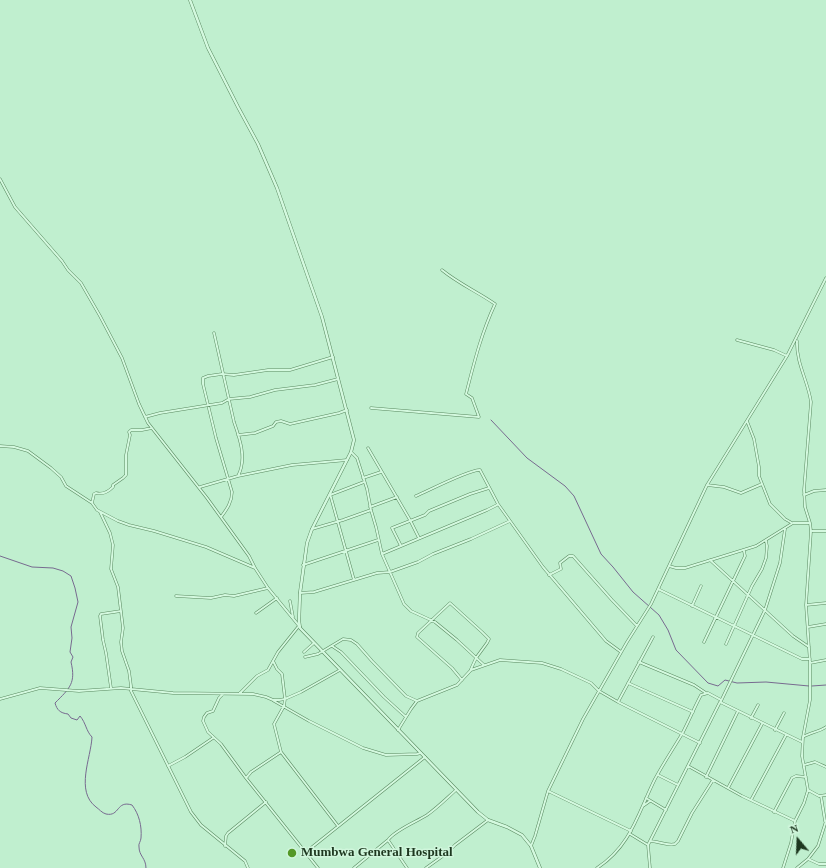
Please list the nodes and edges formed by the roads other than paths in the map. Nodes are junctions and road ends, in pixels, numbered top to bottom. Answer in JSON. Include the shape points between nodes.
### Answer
{"nodes":[{"id":1,"x":190,"y":0,"type":"edge"},
{"id":2,"x":0,"y":179,"type":"edge"},
{"id":3,"x":442,"y":270,"type":"dead end"},
{"id":4,"x":826,"y":278,"type":"edge"},
{"id":5,"x":214,"y":333,"type":"dead end"},
{"id":6,"x":797,"y":338,"type":"junction"},
{"id":7,"x":737,"y":340,"type":"dead end"},
{"id":8,"x":787,"y":356,"type":"junction"},
{"id":9,"x":333,"y":357,"type":"junction"},
{"id":10,"x":223,"y":374,"type":"junction"},
{"id":11,"x":338,"y":379,"type":"junction"},
{"id":12,"x":229,"y":399,"type":"junction"},
{"id":13,"x":208,"y":405,"type":"junction"},
{"id":14,"x":371,"y":408,"type":"dead end"},
{"id":15,"x":347,"y":410,"type":"junction"},
{"id":16,"x":145,"y":418,"type":"junction"},
{"id":17,"x":747,"y":421,"type":"junction"},
{"id":18,"x":152,"y":428,"type":"junction"},
{"id":19,"x":238,"y":435,"type":"junction"},
{"id":20,"x":0,"y":446,"type":"edge"},
{"id":21,"x":368,"y":448,"type":"dead end"},
{"id":22,"x":351,"y":452,"type":"junction"},
{"id":23,"x":347,"y":460,"type":"junction"},
{"id":24,"x":382,"y":472,"type":"junction"},
{"id":25,"x":238,"y":476,"type":"junction"},
{"id":26,"x":363,"y":478,"type":"junction"},
{"id":27,"x":227,"y":479,"type":"junction"},
{"id":28,"x":364,"y":482,"type":"junction"},
{"id":29,"x":762,"y":484,"type":"junction"},
{"id":30,"x":707,"y":485,"type":"junction"},
{"id":31,"x":200,"y":487,"type":"junction"},
{"id":32,"x":489,"y":488,"type":"junction"},
{"id":33,"x":826,"y":490,"type":"edge"},
{"id":34,"x":330,"y":494,"type":"junction"},
{"id":35,"x":804,"y":495,"type":"junction"},
{"id":36,"x":416,"y":496,"type":"dead end"},
{"id":37,"x":397,"y":497,"type":"junction"},
{"id":38,"x":92,"y":503,"type":"junction"},
{"id":39,"x":498,"y":504,"type":"junction"},
{"id":40,"x":370,"y":507,"type":"junction"},
{"id":41,"x":371,"y":510,"type":"junction"},
{"id":42,"x":100,"y":512,"type":"junction"},
{"id":43,"x":221,"y":517,"type":"junction"},
{"id":44,"x":410,"y":520,"type":"junction"},
{"id":45,"x":510,"y":521,"type":"junction"},
{"id":46,"x":338,"y":522,"type":"junction"},
{"id":47,"x":793,"y":523,"type":"junction"},
{"id":48,"x":810,"y":523,"type":"junction"},
{"id":49,"x":312,"y":529,"type":"junction"},
{"id":50,"x":785,"y":529,"type":"junction"},
{"id":51,"x":812,"y":531,"type":"junction"},
{"id":52,"x":826,"y":531,"type":"edge"},
{"id":53,"x":419,"y":538,"type":"junction"},
{"id":54,"x":379,"y":540,"type":"junction"},
{"id":55,"x":766,"y":541,"type":"junction"},
{"id":56,"x":401,"y":546,"type":"junction"},
{"id":57,"x":346,"y":550,"type":"junction"},
{"id":58,"x":744,"y":551,"type":"junction"},
{"id":59,"x":382,"y":554,"type":"junction"},
{"id":60,"x":710,"y":560,"type":"junction"},
{"id":61,"x":304,"y":565,"type":"junction"},
{"id":62,"x":670,"y":566,"type":"junction"},
{"id":63,"x":255,"y":568,"type":"junction"},
{"id":64,"x":390,"y":572,"type":"junction"},
{"id":65,"x":549,"y":575,"type":"junction"},
{"id":66,"x":354,"y":580,"type":"junction"},
{"id":67,"x":733,"y":581,"type":"junction"},
{"id":68,"x":701,"y":586,"type":"dead end"},
{"id":69,"x":268,"y":588,"type":"junction"},
{"id":70,"x":658,"y":589,"type":"junction"},
{"id":71,"x":300,"y":593,"type":"junction"},
{"id":72,"x":749,"y":595,"type":"junction"},
{"id":73,"x":176,"y":596,"type":"dead end"},
{"id":74,"x":277,"y":598,"type":"junction"},
{"id":75,"x":290,"y":601,"type":"dead end"},
{"id":76,"x":826,"y":603,"type":"edge"},
{"id":77,"x":806,"y":605,"type":"junction"},
{"id":78,"x":692,"y":606,"type":"junction"},
{"id":79,"x":765,"y":610,"type":"junction"},
{"id":80,"x":121,"y":611,"type":"junction"},
{"id":81,"x":256,"y":613,"type":"dead end"},
{"id":82,"x":716,"y":617,"type":"junction"},
{"id":83,"x":293,"y":618,"type":"junction"},
{"id":84,"x":431,"y":621,"type":"junction"},
{"id":85,"x":826,"y":624,"type":"edge"},
{"id":86,"x":637,"y":626,"type":"junction"},
{"id":87,"x":735,"y":626,"type":"junction"},
{"id":88,"x":300,"y":627,"type":"junction"},
{"id":89,"x":808,"y":627,"type":"junction"},
{"id":90,"x":753,"y":635,"type":"junction"},
{"id":91,"x":653,"y":638,"type":"dead end"},
{"id":92,"x":704,"y":642,"type":"dead end"},
{"id":93,"x":314,"y":643,"type":"junction"},
{"id":94,"x":726,"y":644,"type":"dead end"},
{"id":95,"x":332,"y":646,"type":"junction"},
{"id":96,"x":810,"y":647,"type":"junction"},
{"id":97,"x":304,"y":652,"type":"dead end"},
{"id":98,"x":323,"y":652,"type":"junction"},
{"id":99,"x":621,"y":652,"type":"junction"},
{"id":100,"x":305,"y":657,"type":"dead end"},
{"id":101,"x":476,"y":658,"type":"junction"},
{"id":102,"x":810,"y":659,"type":"junction"},
{"id":103,"x":826,"y":660,"type":"edge"},
{"id":104,"x":273,"y":661,"type":"junction"},
{"id":105,"x":639,"y":662,"type":"junction"},
{"id":106,"x":810,"y":663,"type":"junction"},
{"id":107,"x":484,"y":666,"type":"junction"},
{"id":108,"x":340,"y":670,"type":"junction"},
{"id":109,"x":470,"y":670,"type":"junction"},
{"id":110,"x":462,"y":680,"type":"junction"},
{"id":111,"x":628,"y":683,"type":"junction"},
{"id":112,"x":111,"y":688,"type":"junction"},
{"id":113,"x":131,"y":689,"type":"junction"},
{"id":114,"x":599,"y":691,"type":"junction"},
{"id":115,"x":223,"y":693,"type":"junction"},
{"id":116,"x":706,"y":693,"type":"junction"},
{"id":117,"x":239,"y":694,"type":"junction"},
{"id":118,"x":0,"y":699,"type":"edge"},
{"id":119,"x":285,"y":699,"type":"junction"},
{"id":120,"x":273,"y":700,"type":"junction"},
{"id":121,"x":417,"y":701,"type":"junction"},
{"id":122,"x":721,"y":701,"type":"junction"},
{"id":123,"x":618,"y":702,"type":"junction"},
{"id":124,"x":758,"y":705,"type":"dead end"},
{"id":125,"x":284,"y":706,"type":"junction"},
{"id":126,"x":738,"y":711,"type":"junction"},
{"id":127,"x":693,"y":712,"type":"junction"},
{"id":128,"x":784,"y":713,"type":"dead end"},
{"id":129,"x":406,"y":717,"type":"junction"},
{"id":130,"x":751,"y":718,"type":"junction"},
{"id":131,"x":762,"y":723,"type":"junction"},
{"id":132,"x":826,"y":728,"type":"edge"},
{"id":133,"x":398,"y":730,"type":"junction"},
{"id":134,"x":775,"y":730,"type":"junction"},
{"id":135,"x":682,"y":734,"type":"junction"},
{"id":136,"x":786,"y":735,"type":"junction"},
{"id":137,"x":803,"y":737,"type":"junction"},
{"id":138,"x":213,"y":738,"type":"junction"},
{"id":139,"x":802,"y":742,"type":"junction"},
{"id":140,"x":700,"y":743,"type":"junction"},
{"id":141,"x":281,"y":752,"type":"junction"},
{"id":142,"x":420,"y":753,"type":"junction"},
{"id":143,"x":425,"y":758,"type":"junction"},
{"id":144,"x":804,"y":765,"type":"junction"},
{"id":145,"x":168,"y":766,"type":"junction"},
{"id":146,"x":688,"y":766,"type":"junction"},
{"id":147,"x":826,"y":767,"type":"edge"},
{"id":148,"x":658,"y":775,"type":"junction"},
{"id":149,"x":706,"y":777,"type":"junction"},
{"id":150,"x":806,"y":777,"type":"junction"},
{"id":151,"x":246,"y":778,"type":"junction"},
{"id":152,"x":712,"y":780,"type":"junction"},
{"id":153,"x":679,"y":785,"type":"junction"},
{"id":154,"x":728,"y":788,"type":"junction"},
{"id":155,"x":456,"y":790,"type":"junction"},
{"id":156,"x":808,"y":790,"type":"junction"},
{"id":157,"x":548,"y":791,"type":"junction"},
{"id":158,"x":826,"y":795,"type":"edge"},
{"id":159,"x":822,"y":796,"type":"junction"},
{"id":160,"x":646,"y":798,"type":"junction"},
{"id":161,"x":751,"y":800,"type":"junction"},
{"id":162,"x":650,"y":801,"type":"junction"},
{"id":163,"x":266,"y":802,"type":"junction"},
{"id":164,"x":641,"y":809,"type":"junction"},
{"id":165,"x":666,"y":810,"type":"junction"},
{"id":166,"x":774,"y":812,"type":"junction"},
{"id":167,"x":488,"y":820,"type":"junction"},
{"id":168,"x":795,"y":821,"type":"junction"},
{"id":169,"x":826,"y":821,"type":"edge"},
{"id":170,"x":338,"y":826,"type":"junction"},
{"id":171,"x":632,"y":831,"type":"junction"},
{"id":172,"x":630,"y":834,"type":"junction"},
{"id":173,"x":388,"y":840,"type":"junction"},
{"id":174,"x":650,"y":841,"type":"junction"},
{"id":175,"x":648,"y":845,"type":"junction"},
{"id":176,"x":225,"y":846,"type":"junction"},
{"id":177,"x":531,"y":846,"type":"junction"},
{"id":178,"x":306,"y":852,"type":"junction"},
{"id":179,"x":808,"y":859,"type":"junction"},
{"id":180,"x":826,"y":864,"type":"edge"},
{"id":181,"x":248,"y":868,"type":"edge"},
{"id":182,"x":318,"y":868,"type":"edge"},
{"id":183,"x":354,"y":868,"type":"edge"},
{"id":184,"x":407,"y":868,"type":"edge"},
{"id":185,"x":426,"y":868,"type":"edge"},
{"id":186,"x":540,"y":868,"type":"edge"},
{"id":187,"x":597,"y":868,"type":"edge"},
{"id":188,"x":650,"y":868,"type":"edge"},
{"id":189,"x":783,"y":868,"type":"edge"},
{"id":190,"x":797,"y":868,"type":"edge"}],
"edges":[{"from":1,"to":9,"type":"street","via":[[208,48],[258,144],[277,188],[322,317]]},
{"from":2,"to":16,"type":"street","via":[[16,207],[81,283],[89,296],[122,358]]},
{"from":3,"to":14,"type":"street","via":[[495,304],[475,357],[466,394],[472,398],[478,417]]},
{"from":4,"to":6,"type":"street"},
{"from":5,"to":10,"type":"street"},
{"from":6,"to":8,"type":"street"},
{"from":6,"to":35,"type":"street","via":[[798,358],[811,402]]},
{"from":7,"to":8,"type":"street"},
{"from":8,"to":17,"type":"street"},
{"from":9,"to":10,"type":"street","via":[[290,370]]},
{"from":9,"to":11,"type":"street"},
{"from":10,"to":12,"type":"street"},
{"from":10,"to":13,"type":"street","via":[[203,378]]},
{"from":11,"to":12,"type":"street"},
{"from":11,"to":15,"type":"street"},
{"from":12,"to":13,"type":"street"},
{"from":12,"to":19,"type":"street"},
{"from":13,"to":16,"type":"street"},
{"from":13,"to":27,"type":"street"},
{"from":15,"to":19,"type":"street","via":[[290,424],[276,422],[273,426],[255,433]]},
{"from":15,"to":22,"type":"street","via":[[354,440]]},
{"from":16,"to":18,"type":"street"},
{"from":17,"to":29,"type":"street","via":[[754,439],[758,473]]},
{"from":17,"to":30,"type":"street"},
{"from":18,"to":31,"type":"street"},
{"from":18,"to":38,"type":"street","via":[[129,432],[126,475],[108,492],[94,494]]},
{"from":19,"to":25,"type":"street","via":[[243,460]]},
{"from":20,"to":38,"type":"street","via":[[28,452],[51,468],[66,486]]},
{"from":21,"to":24,"type":"street"},
{"from":22,"to":23,"type":"street"},
{"from":22,"to":26,"type":"street","via":[[357,458]]},
{"from":23,"to":25,"type":"street","via":[[292,465]]},
{"from":23,"to":34,"type":"street"},
{"from":24,"to":26,"type":"street"},
{"from":24,"to":37,"type":"street"},
{"from":25,"to":27,"type":"street"},
{"from":26,"to":28,"type":"street"},
{"from":27,"to":31,"type":"street"},
{"from":27,"to":43,"type":"street","via":[[232,492],[231,501]]},
{"from":28,"to":34,"type":"street"},
{"from":28,"to":40,"type":"street"},
{"from":29,"to":30,"type":"street","via":[[741,492]]},
{"from":29,"to":47,"type":"street","via":[[772,507]]},
{"from":30,"to":62,"type":"street"},
{"from":31,"to":43,"type":"street"},
{"from":32,"to":36,"type":"street","via":[[479,470]]},
{"from":32,"to":39,"type":"street"},
{"from":32,"to":44,"type":"street"},
{"from":33,"to":35,"type":"street"},
{"from":34,"to":46,"type":"street"},
{"from":34,"to":49,"type":"street"},
{"from":35,"to":48,"type":"street"},
{"from":37,"to":40,"type":"street"},
{"from":37,"to":44,"type":"street"},
{"from":38,"to":42,"type":"street"},
{"from":39,"to":45,"type":"street"},
{"from":39,"to":53,"type":"street"},
{"from":40,"to":41,"type":"street"},
{"from":41,"to":46,"type":"street"},
{"from":41,"to":54,"type":"street"},
{"from":42,"to":63,"type":"street","via":[[129,525],[206,547]]},
{"from":42,"to":80,"type":"street","via":[[113,545],[111,570],[118,587]]},
{"from":43,"to":63,"type":"street"},
{"from":44,"to":53,"type":"street"},
{"from":44,"to":56,"type":"street","via":[[392,528]]},
{"from":45,"to":64,"type":"street"},
{"from":45,"to":65,"type":"street"},
{"from":46,"to":49,"type":"street"},
{"from":46,"to":57,"type":"street"},
{"from":47,"to":48,"type":"street"},
{"from":47,"to":50,"type":"street"},
{"from":48,"to":51,"type":"street"},
{"from":49,"to":61,"type":"street"},
{"from":50,"to":55,"type":"street"},
{"from":50,"to":79,"type":"street","via":[[780,563]]},
{"from":51,"to":52,"type":"street"},
{"from":51,"to":77,"type":"street"},
{"from":53,"to":56,"type":"street"},
{"from":54,"to":57,"type":"street"},
{"from":54,"to":59,"type":"street"},
{"from":55,"to":58,"type":"street"},
{"from":55,"to":72,"type":"street","via":[[766,558]]},
{"from":56,"to":59,"type":"street"},
{"from":57,"to":61,"type":"street"},
{"from":57,"to":66,"type":"street"},
{"from":58,"to":60,"type":"street"},
{"from":58,"to":67,"type":"street","via":[[745,556]]},
{"from":59,"to":64,"type":"street"},
{"from":60,"to":62,"type":"street","via":[[685,568]]},
{"from":60,"to":67,"type":"street"},
{"from":61,"to":71,"type":"street"},
{"from":62,"to":70,"type":"street"},
{"from":63,"to":69,"type":"street"},
{"from":64,"to":66,"type":"street"},
{"from":64,"to":84,"type":"street","via":[[408,608]]},
{"from":65,"to":86,"type":"street","via":[[561,569],[560,563],[572,556]]},
{"from":65,"to":99,"type":"street","via":[[606,641]]},
{"from":66,"to":71,"type":"street","via":[[314,592]]},
{"from":67,"to":72,"type":"street"},
{"from":67,"to":82,"type":"street"},
{"from":68,"to":78,"type":"street"},
{"from":69,"to":73,"type":"street","via":[[234,596]]},
{"from":69,"to":74,"type":"street"},
{"from":70,"to":78,"type":"street"},
{"from":70,"to":86,"type":"street"},
{"from":71,"to":88,"type":"street"},
{"from":72,"to":79,"type":"street"},
{"from":72,"to":87,"type":"street"},
{"from":74,"to":81,"type":"street"},
{"from":74,"to":83,"type":"street"},
{"from":75,"to":83,"type":"street"},
{"from":76,"to":77,"type":"street"},
{"from":77,"to":89,"type":"street"},
{"from":78,"to":82,"type":"street"},
{"from":79,"to":90,"type":"street"},
{"from":79,"to":96,"type":"street","via":[[793,636]]},
{"from":80,"to":112,"type":"street","via":[[100,616]]},
{"from":80,"to":113,"type":"street","via":[[122,651]]},
{"from":82,"to":87,"type":"street"},
{"from":82,"to":92,"type":"street"},
{"from":83,"to":88,"type":"street"},
{"from":84,"to":101,"type":"street"},
{"from":84,"to":101,"type":"street","via":[[449,603],[454,605],[488,639]]},
{"from":84,"to":110,"type":"street","via":[[417,637]]},
{"from":85,"to":89,"type":"street"},
{"from":86,"to":99,"type":"street"},
{"from":87,"to":90,"type":"street"},
{"from":87,"to":94,"type":"street"},
{"from":88,"to":93,"type":"street"},
{"from":88,"to":104,"type":"street"},
{"from":89,"to":96,"type":"street"},
{"from":90,"to":102,"type":"street","via":[[802,658]]},
{"from":90,"to":122,"type":"street"},
{"from":91,"to":105,"type":"street"},
{"from":93,"to":97,"type":"street"},
{"from":93,"to":98,"type":"street"},
{"from":95,"to":98,"type":"street"},
{"from":95,"to":121,"type":"street","via":[[347,639],[357,644],[406,696]]},
{"from":95,"to":129,"type":"street"},
{"from":96,"to":102,"type":"street"},
{"from":98,"to":100,"type":"street"},
{"from":98,"to":108,"type":"street"},
{"from":99,"to":114,"type":"street"},
{"from":101,"to":107,"type":"street"},
{"from":101,"to":109,"type":"street"},
{"from":102,"to":106,"type":"street"},
{"from":103,"to":106,"type":"street"},
{"from":104,"to":117,"type":"street","via":[[268,670],[257,676]]},
{"from":104,"to":119,"type":"street","via":[[282,674]]},
{"from":105,"to":111,"type":"street"},
{"from":105,"to":116,"type":"street","via":[[694,685]]},
{"from":106,"to":137,"type":"street","via":[[810,700]]},
{"from":107,"to":109,"type":"street"},
{"from":107,"to":114,"type":"street","via":[[500,660],[542,663],[591,683]]},
{"from":108,"to":119,"type":"street","via":[[318,684]]},
{"from":108,"to":133,"type":"street"},
{"from":109,"to":110,"type":"street"},
{"from":110,"to":121,"type":"street","via":[[453,687]]},
{"from":111,"to":123,"type":"street"},
{"from":111,"to":127,"type":"street"},
{"from":112,"to":113,"type":"street"},
{"from":112,"to":118,"type":"street","via":[[78,691],[40,688]]},
{"from":113,"to":115,"type":"street","via":[[173,693]]},
{"from":113,"to":145,"type":"street"},
{"from":114,"to":123,"type":"street"},
{"from":114,"to":157,"type":"street","via":[[582,718]]},
{"from":115,"to":117,"type":"street"},
{"from":115,"to":138,"type":"street","via":[[213,711],[203,718],[206,730]]},
{"from":116,"to":122,"type":"street"},
{"from":116,"to":127,"type":"street","via":[[701,695]]},
{"from":117,"to":120,"type":"street"},
{"from":119,"to":120,"type":"street"},
{"from":119,"to":125,"type":"street"},
{"from":120,"to":125,"type":"street"},
{"from":121,"to":129,"type":"street"},
{"from":122,"to":126,"type":"street"},
{"from":122,"to":140,"type":"street"},
{"from":123,"to":135,"type":"street"},
{"from":124,"to":130,"type":"street"},
{"from":125,"to":141,"type":"street","via":[[274,725]]},
{"from":125,"to":142,"type":"street","via":[[371,751],[391,756]]},
{"from":126,"to":130,"type":"street"},
{"from":126,"to":149,"type":"street"},
{"from":127,"to":135,"type":"street"},
{"from":128,"to":134,"type":"street"},
{"from":129,"to":133,"type":"street"},
{"from":130,"to":131,"type":"street"},
{"from":131,"to":134,"type":"street"},
{"from":131,"to":154,"type":"street"},
{"from":132,"to":137,"type":"street"},
{"from":133,"to":142,"type":"street"},
{"from":134,"to":136,"type":"street"},
{"from":135,"to":140,"type":"street"},
{"from":135,"to":148,"type":"street"},
{"from":136,"to":139,"type":"street"},
{"from":136,"to":161,"type":"street"},
{"from":137,"to":139,"type":"street"},
{"from":138,"to":145,"type":"street"},
{"from":138,"to":151,"type":"street","via":[[221,744]]},
{"from":139,"to":144,"type":"street"},
{"from":140,"to":146,"type":"street"},
{"from":141,"to":151,"type":"street"},
{"from":141,"to":170,"type":"street"},
{"from":142,"to":143,"type":"street"},
{"from":143,"to":155,"type":"street"},
{"from":143,"to":170,"type":"street"},
{"from":144,"to":147,"type":"street","via":[[815,762]]},
{"from":144,"to":150,"type":"street"},
{"from":145,"to":176,"type":"street","via":[[196,819]]},
{"from":146,"to":149,"type":"street"},
{"from":146,"to":153,"type":"street"},
{"from":148,"to":153,"type":"street"},
{"from":148,"to":160,"type":"street"},
{"from":149,"to":152,"type":"street"},
{"from":150,"to":156,"type":"street"},
{"from":150,"to":166,"type":"street","via":[[792,778]]},
{"from":151,"to":163,"type":"street"},
{"from":152,"to":154,"type":"street"},
{"from":152,"to":174,"type":"street","via":[[675,844]]},
{"from":153,"to":165,"type":"street"},
{"from":154,"to":161,"type":"street"},
{"from":155,"to":167,"type":"street"},
{"from":155,"to":173,"type":"street","via":[[428,814]]},
{"from":156,"to":159,"type":"street"},
{"from":156,"to":168,"type":"street"},
{"from":157,"to":171,"type":"street"},
{"from":157,"to":177,"type":"street"},
{"from":158,"to":159,"type":"street"},
{"from":159,"to":169,"type":"street"},
{"from":160,"to":162,"type":"street"},
{"from":160,"to":164,"type":"street"},
{"from":161,"to":166,"type":"street"},
{"from":162,"to":164,"type":"street"},
{"from":162,"to":165,"type":"street"},
{"from":163,"to":176,"type":"street","via":[[228,833]]},
{"from":163,"to":178,"type":"street"},
{"from":164,"to":171,"type":"street"},
{"from":165,"to":174,"type":"street"},
{"from":166,"to":168,"type":"street"},
{"from":167,"to":177,"type":"street","via":[[514,830]]},
{"from":167,"to":185,"type":"street"},
{"from":168,"to":189,"type":"street"},
{"from":169,"to":179,"type":"street","via":[[818,846]]},
{"from":170,"to":178,"type":"street"},
{"from":171,"to":172,"type":"street"},
{"from":172,"to":175,"type":"street"},
{"from":172,"to":187,"type":"street","via":[[615,854]]},
{"from":173,"to":183,"type":"street"},
{"from":173,"to":184,"type":"street"},
{"from":174,"to":175,"type":"street"},
{"from":175,"to":188,"type":"street"},
{"from":176,"to":181,"type":"street","via":[[244,861]]},
{"from":177,"to":186,"type":"street"},
{"from":178,"to":182,"type":"street"},
{"from":179,"to":180,"type":"street"},
{"from":179,"to":190,"type":"street"}]}
